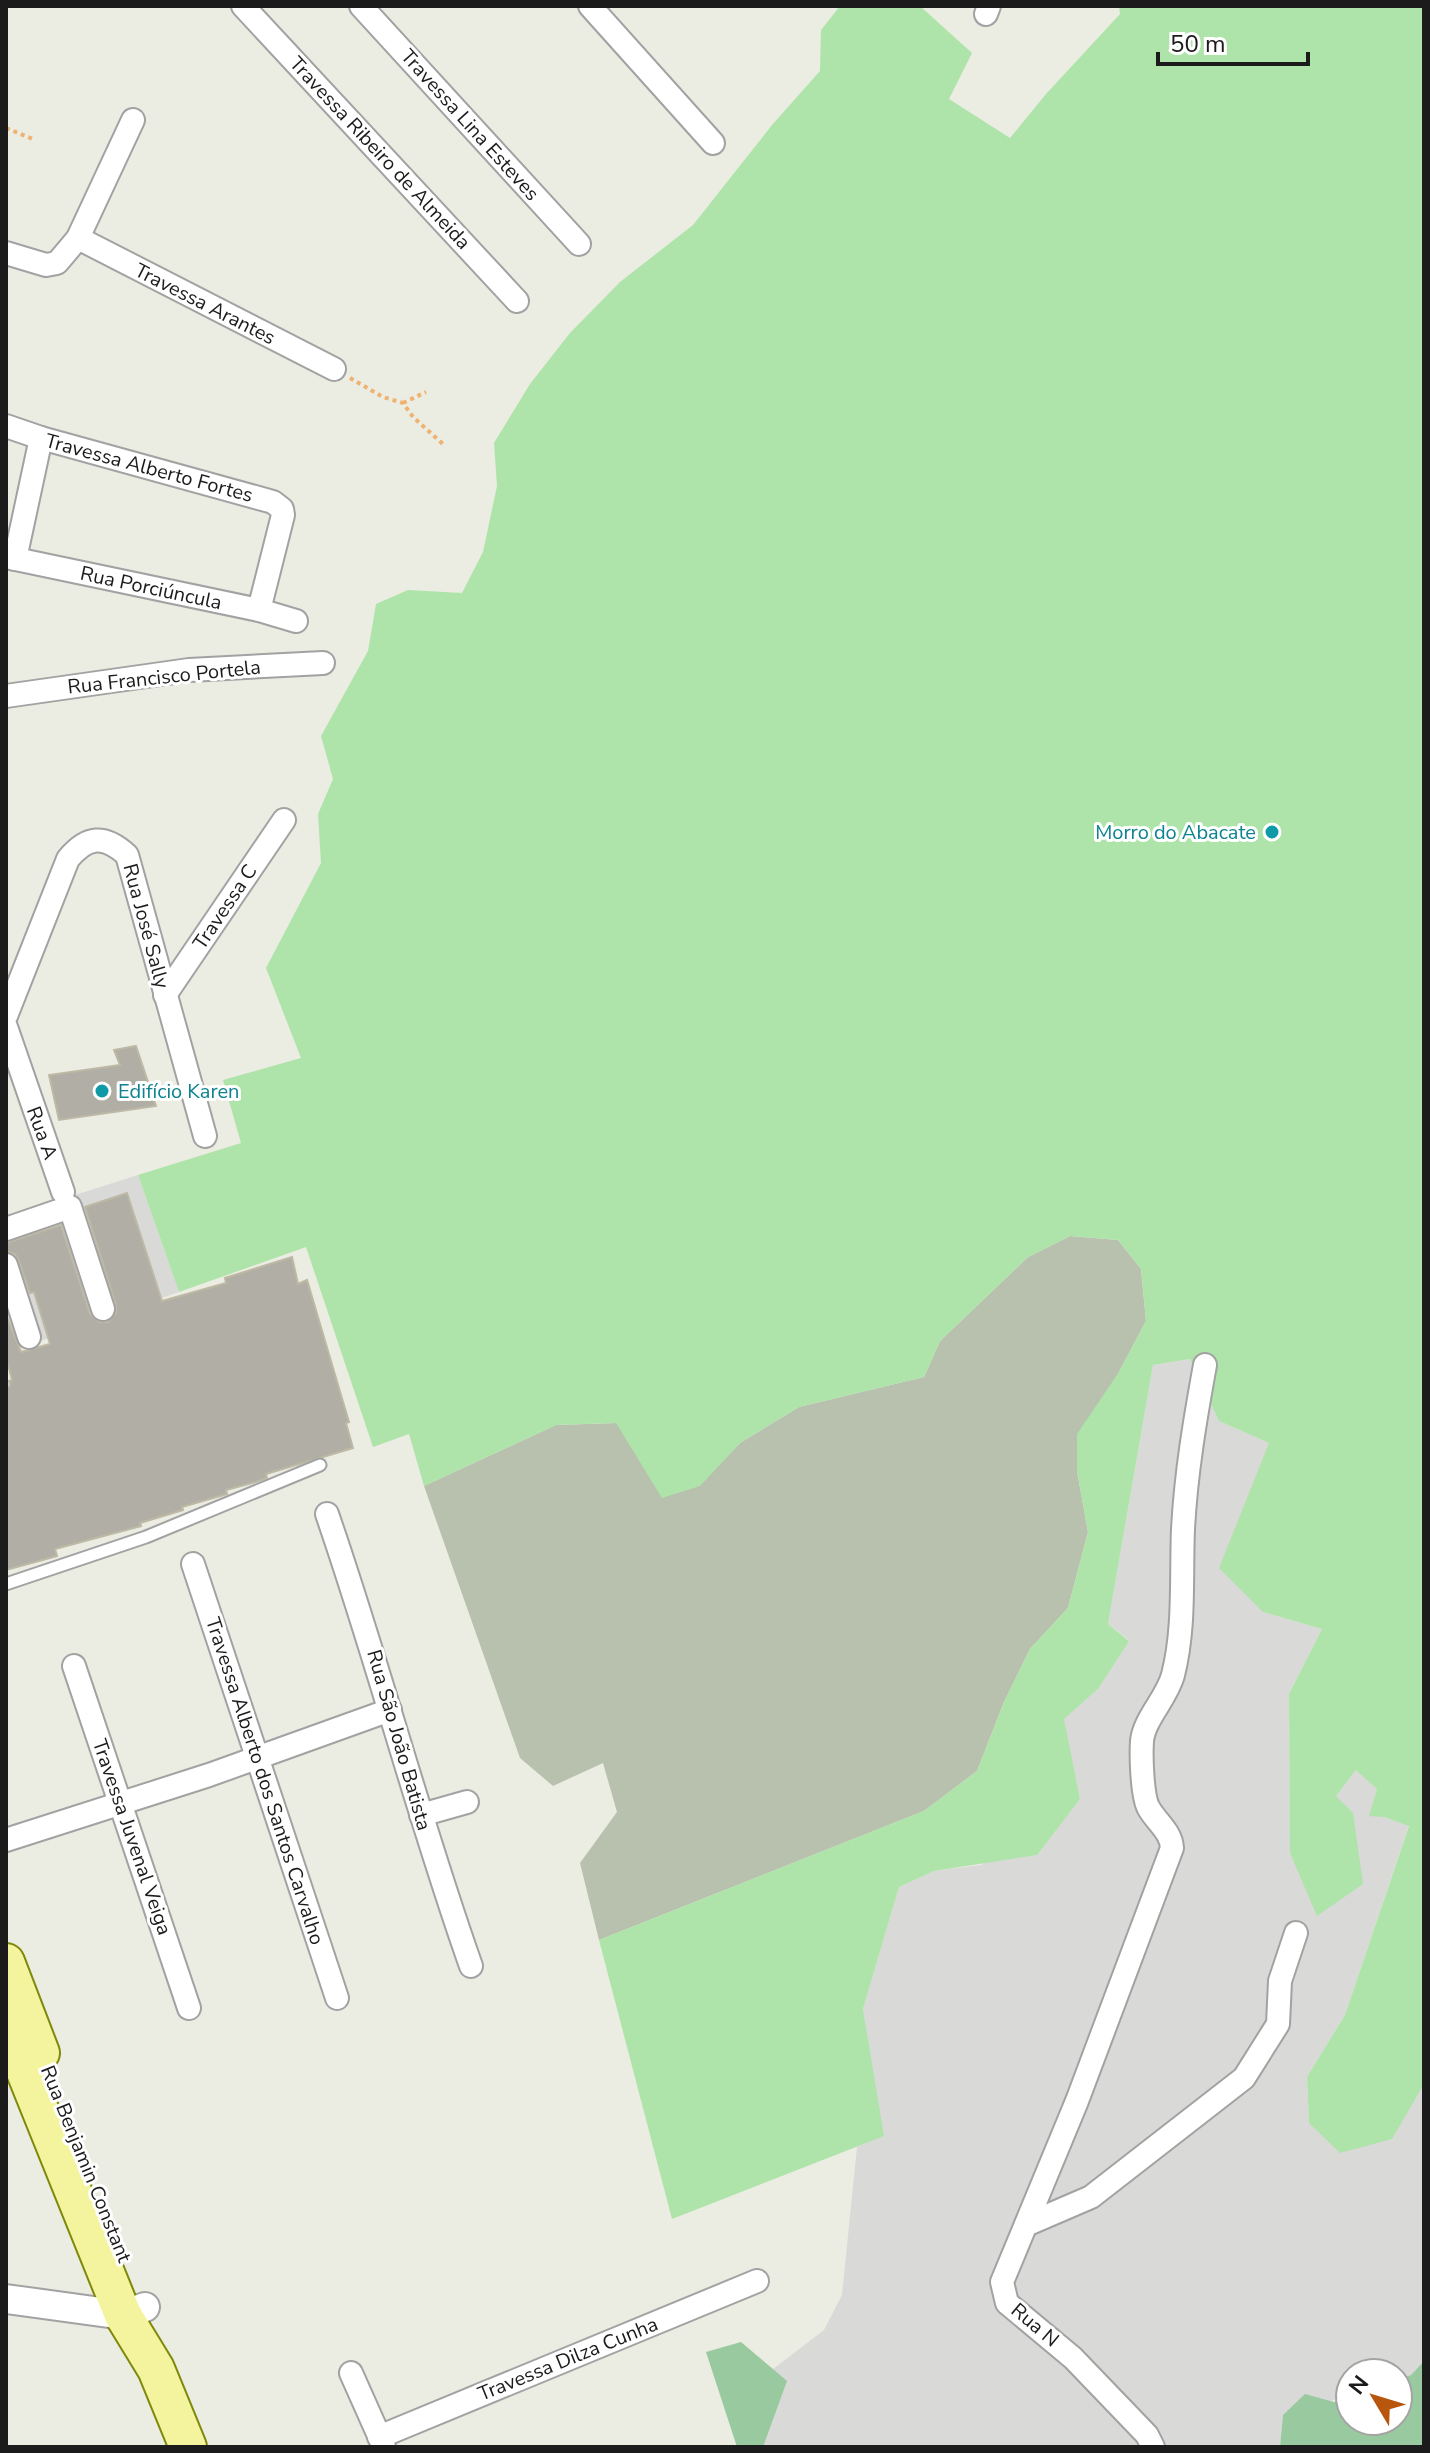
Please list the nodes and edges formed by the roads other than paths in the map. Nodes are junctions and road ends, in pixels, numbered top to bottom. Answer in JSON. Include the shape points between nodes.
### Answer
{"nodes":[{"id":1,"x":243,"y":6,"type":"edge"},
{"id":2,"x":361,"y":6,"type":"edge"},
{"id":3,"x":590,"y":6,"type":"edge"},
{"id":4,"x":133,"y":120,"type":"dead end"},
{"id":5,"x":713,"y":143,"type":"dead end"},
{"id":6,"x":78,"y":238,"type":"junction"},
{"id":7,"x":579,"y":244,"type":"dead end"},
{"id":8,"x":6,"y":253,"type":"edge"},
{"id":9,"x":517,"y":301,"type":"dead end"},
{"id":10,"x":334,"y":369,"type":"road end"},
{"id":11,"x":6,"y":426,"type":"edge"},
{"id":12,"x":41,"y":438,"type":"junction"},
{"id":13,"x":10,"y":558,"type":"edge"},
{"id":14,"x":259,"y":610,"type":"junction"},
{"id":15,"x":296,"y":621,"type":"dead end"},
{"id":16,"x":323,"y":663,"type":"dead end"},
{"id":17,"x":6,"y":696,"type":"edge"},
{"id":18,"x":284,"y":820,"type":"dead end"},
{"id":19,"x":165,"y":995,"type":"junction"},
{"id":20,"x":6,"y":1016,"type":"edge"},
{"id":21,"x":6,"y":1027,"type":"edge"},
{"id":22,"x":205,"y":1136,"type":"dead end"},
{"id":23,"x":63,"y":1192,"type":"dead end"},
{"id":24,"x":6,"y":1229,"type":"edge"},
{"id":25,"x":6,"y":1265,"type":"edge"},
{"id":26,"x":103,"y":1309,"type":"dead end"},
{"id":27,"x":29,"y":1337,"type":"dead end"},
{"id":28,"x":1205,"y":1365,"type":"dead end"},
{"id":29,"x":320,"y":1465,"type":"dead end"},
{"id":30,"x":327,"y":1514,"type":"dead end"},
{"id":31,"x":193,"y":1564,"type":"dead end"},
{"id":32,"x":6,"y":1584,"type":"edge"},
{"id":33,"x":74,"y":1666,"type":"dead end"},
{"id":34,"x":390,"y":1710,"type":"junction"},
{"id":35,"x":257,"y":1758,"type":"junction"},
{"id":36,"x":121,"y":1801,"type":"junction"},
{"id":37,"x":467,"y":1802,"type":"dead end"},
{"id":38,"x":421,"y":1815,"type":"junction"},
{"id":39,"x":6,"y":1840,"type":"edge"},
{"id":40,"x":1296,"y":1933,"type":"dead end"},
{"id":41,"x":6,"y":1962,"type":"edge"},
{"id":42,"x":471,"y":1966,"type":"dead end"},
{"id":43,"x":337,"y":1998,"type":"dead end"},
{"id":44,"x":189,"y":2008,"type":"dead end"},
{"id":45,"x":6,"y":2025,"type":"edge"},
{"id":46,"x":1026,"y":2225,"type":"junction"},
{"id":47,"x":757,"y":2281,"type":"dead end"},
{"id":48,"x":6,"y":2299,"type":"edge"},
{"id":49,"x":134,"y":2311,"type":"junction"},
{"id":50,"x":351,"y":2373,"type":"dead end"},
{"id":51,"x":1150,"y":2441,"type":"edge"},
{"id":52,"x":381,"y":2442,"type":"edge"},
{"id":53,"x":188,"y":2447,"type":"edge"}],
"edges":[{"from":1,"to":9,"type":"street","name":"Travessa Ribeiro de Almeida"},
{"from":2,"to":7,"type":"street","name":"Travessa Lina Esteves"},
{"from":3,"to":5,"type":"street"},
{"from":4,"to":6,"type":"street"},
{"from":6,"to":8,"type":"street","via":[[54,265]]},
{"from":6,"to":10,"type":"street","name":"Travessa Arantes"},
{"from":11,"to":12,"type":"street","name":"Travessa Alberto Fortes"},
{"from":12,"to":13,"type":"street"},
{"from":12,"to":14,"type":"street","name":"Travessa Alberto Fortes","via":[[273,502],[282,509]]},
{"from":13,"to":14,"type":"street","name":"Rua Porciúncula"},
{"from":14,"to":15,"type":"street","name":"Rua Porciúncula"},
{"from":16,"to":17,"type":"street","name":"Rua Francisco Portela","via":[[189,670]]},
{"from":18,"to":19,"type":"street","name":"Travessa C"},
{"from":19,"to":20,"type":"street","name":"Rua José Sally","via":[[127,855],[116,845],[97,840],[81,844],[68,859]]},
{"from":19,"to":22,"type":"street","name":"Rua José Sally"},
{"from":21,"to":23,"type":"street","name":"Rua A"},
{"from":24,"to":26,"type":"street","via":[[70,1207]]},
{"from":25,"to":27,"type":"street"},
{"from":28,"to":46,"type":"street","name":"Rua N","via":[[1187,1472],[1181,1621],[1173,1675],[1142,1739],[1145,1799],[1172,1848]]},
{"from":29,"to":32,"type":"lane","via":[[146,1537]]},
{"from":30,"to":34,"type":"street","name":"Rua São João Batista"},
{"from":31,"to":35,"type":"street","name":"Travessa Alberto dos Santos Carvalho"},
{"from":33,"to":36,"type":"street","name":"Travessa Juvenal Veiga"},
{"from":34,"to":35,"type":"street"},
{"from":34,"to":38,"type":"street","name":"Rua São João Batista"},
{"from":35,"to":36,"type":"street"},
{"from":35,"to":43,"type":"street","name":"Travessa Alberto dos Santos Carvalho"},
{"from":36,"to":39,"type":"street"},
{"from":36,"to":44,"type":"street","name":"Travessa Juvenal Veiga"},
{"from":37,"to":38,"type":"street"},
{"from":38,"to":42,"type":"street","name":"Rua São João Batista"},
{"from":40,"to":46,"type":"street","via":[[1280,1981],[1278,2024],[1244,2078],[1091,2197]]},
{"from":41,"to":49,"type":"main road","name":"Rua Benjamin Constant"},
{"from":45,"to":49,"type":"main road","name":"Rua Benjamin Constant"},
{"from":46,"to":51,"type":"street","name":"Rua N","via":[[1002,2282],[1007,2303],[1073,2358]]},
{"from":47,"to":52,"type":"street","name":"Travessa Dilza Cunha"},
{"from":48,"to":49,"type":"street"},
{"from":49,"to":53,"type":"main road","name":"Rua Benjamin Constant"},
{"from":50,"to":52,"type":"street"}]}
